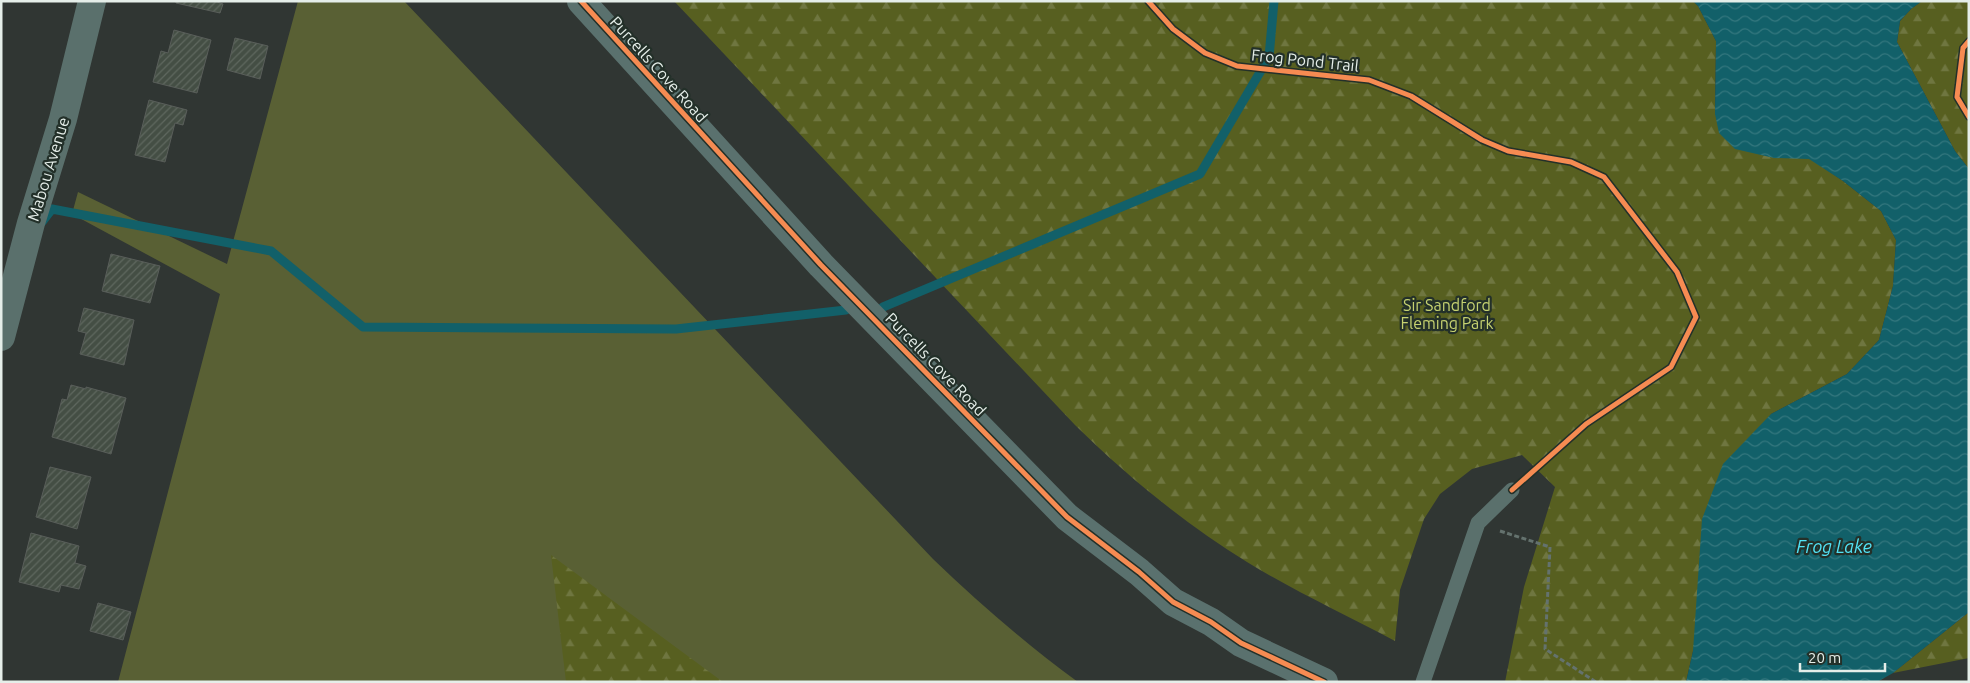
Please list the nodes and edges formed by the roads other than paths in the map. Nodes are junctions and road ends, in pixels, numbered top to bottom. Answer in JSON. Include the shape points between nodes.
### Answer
{"nodes":[{"id":1,"x":92,"y":1,"type":"edge"},
{"id":2,"x":581,"y":1,"type":"edge"},
{"id":3,"x":1,"y":337,"type":"edge"},
{"id":4,"x":1512,"y":490,"type":"road end"},
{"id":5,"x":1324,"y":682,"type":"edge"},
{"id":6,"x":1423,"y":682,"type":"edge"}],
"edges":[{"from":1,"to":3,"type":"street","name":"Mabou Avenue","via":[[63,119]]},
{"from":2,"to":5,"type":"main road","name":"Purcells Cove Road","via":[[821,265],[1067,516],[1173,602],[1241,643]]},
{"from":4,"to":6,"type":"lane","via":[[1478,523]]}]}
